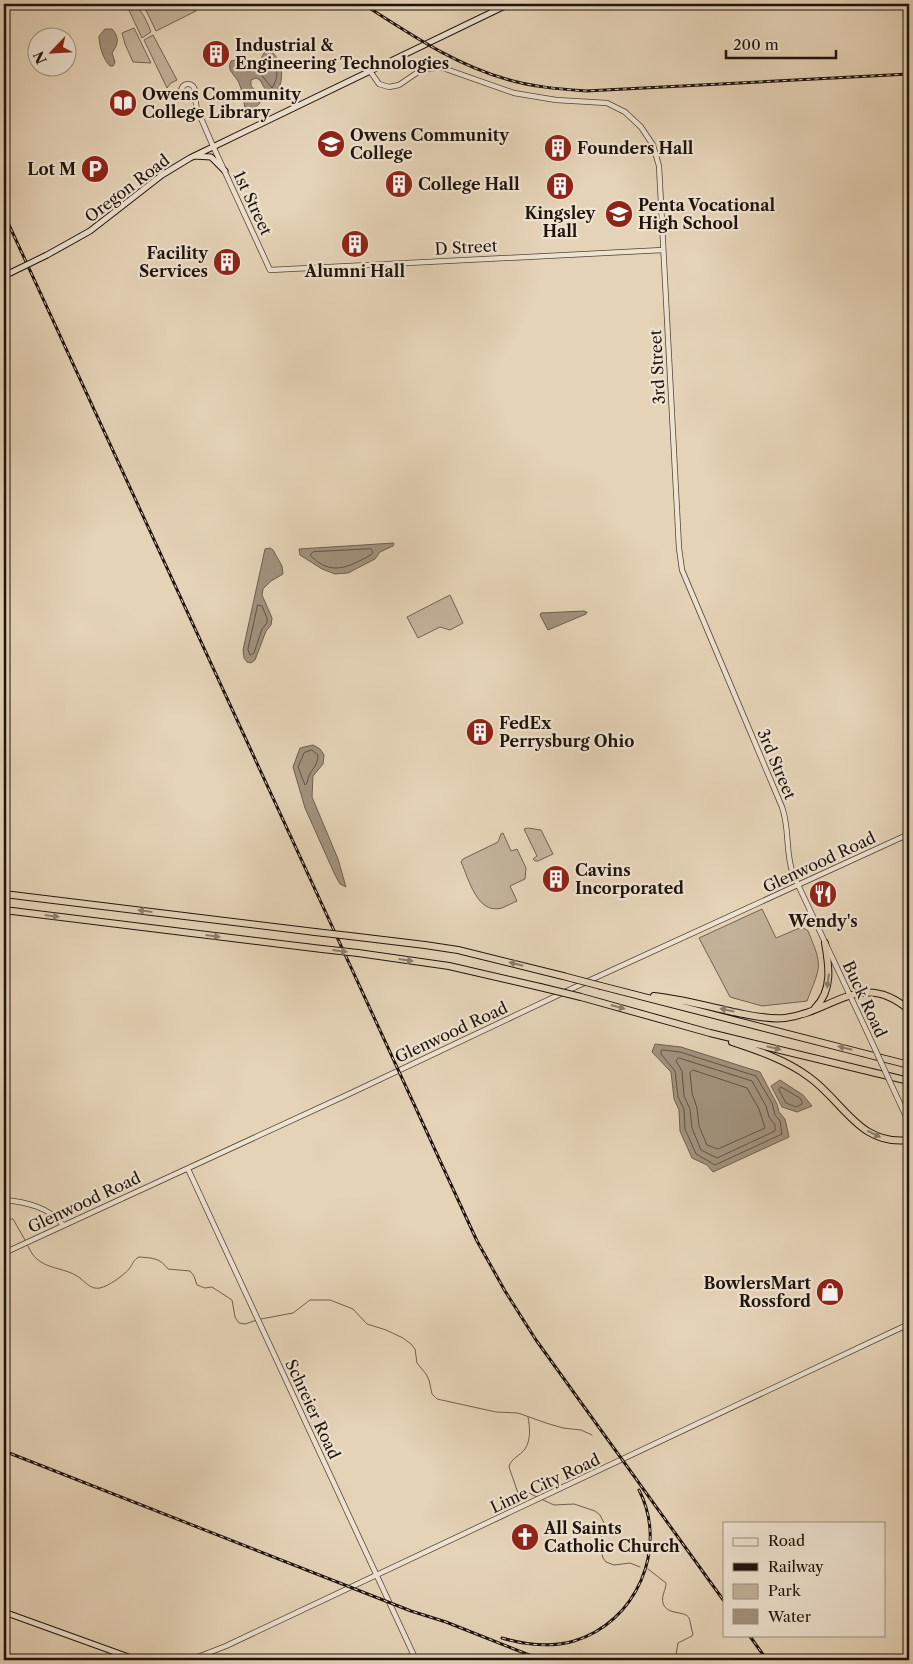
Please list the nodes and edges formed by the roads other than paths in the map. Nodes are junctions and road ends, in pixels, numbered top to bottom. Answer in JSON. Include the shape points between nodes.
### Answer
{"nodes":[{"id":1,"x":509,"y":4,"type":"edge"},
{"id":2,"x":370,"y":70,"type":"junction"},
{"id":3,"x":194,"y":94,"type":"junction"},
{"id":4,"x":188,"y":98,"type":"junction"},
{"id":5,"x":198,"y":110,"type":"junction"},
{"id":6,"x":213,"y":146,"type":"junction"},
{"id":7,"x":194,"y":156,"type":"junction"},
{"id":8,"x":225,"y":171,"type":"junction"},
{"id":9,"x":663,"y":250,"type":"junction"},
{"id":10,"x":270,"y":270,"type":"joint"},
{"id":11,"x":6,"y":275,"type":"edge"},
{"id":12,"x":909,"y":834,"type":"edge"},
{"id":13,"x":798,"y":885,"type":"junction"},
{"id":14,"x":4,"y":894,"type":"edge"},
{"id":15,"x":4,"y":910,"type":"edge"},
{"id":16,"x":825,"y":943,"type":"junction"},
{"id":17,"x":625,"y":992,"type":"junction"},
{"id":18,"x":850,"y":995,"type":"junction"},
{"id":19,"x":909,"y":1010,"type":"edge"},
{"id":20,"x":809,"y":1012,"type":"junction"},
{"id":21,"x":710,"y":1033,"type":"junction"},
{"id":22,"x":909,"y":1065,"type":"edge"},
{"id":23,"x":909,"y":1081,"type":"edge"},
{"id":24,"x":909,"y":1123,"type":"edge"},
{"id":25,"x":909,"y":1140,"type":"edge"},
{"id":26,"x":188,"y":1168,"type":"junction"},
{"id":27,"x":4,"y":1200,"type":"edge"},
{"id":28,"x":63,"y":1225,"type":"junction"},
{"id":29,"x":4,"y":1253,"type":"edge"},
{"id":30,"x":909,"y":1324,"type":"edge"},
{"id":31,"x":376,"y":1576,"type":"junction"},
{"id":32,"x":4,"y":1612,"type":"edge"},
{"id":33,"x":134,"y":1660,"type":"edge"},
{"id":34,"x":190,"y":1660,"type":"edge"},
{"id":35,"x":416,"y":1660,"type":"edge"}],
"edges":[{"from":1,"to":2,"type":"main road","name":"Oregon Road"},
{"from":2,"to":6,"type":"main road","name":"Oregon Road"},
{"from":2,"to":9,"type":"street","name":"3rd Street","via":[[380,84],[389,87],[399,85],[421,70],[440,67],[514,93],[607,103],[625,112],[646,132],[656,151]]},
{"from":3,"to":4,"type":"street"},
{"from":3,"to":4,"type":"street","via":[[194,89],[185,85],[181,93]]},
{"from":3,"to":5,"type":"street"},
{"from":4,"to":5,"type":"street"},
{"from":5,"to":6,"type":"street","name":"1st Street"},
{"from":6,"to":7,"type":"main road","name":"Oregon Road"},
{"from":6,"to":8,"type":"street","name":"1st Street"},
{"from":7,"to":8,"type":"main road","via":[[211,158]]},
{"from":7,"to":11,"type":"main road","name":"Oregon Road","bridge":true,"via":[[162,175],[90,231]]},
{"from":8,"to":10,"type":"street","name":"1st Street"},
{"from":9,"to":10,"type":"street","name":"D Street"},
{"from":9,"to":13,"type":"street","name":"3rd Street","via":[[680,562],[782,807],[787,821],[788,860]]},
{"from":12,"to":13,"type":"street","name":"Glenwood Road"},
{"from":13,"to":16,"type":"street","name":"Buck Road"},
{"from":13,"to":26,"type":"street","name":"Glenwood Road"},
{"from":17,"to":14,"type":"highway","one_way":true,"bridge":true,"via":[[458,950]]},
{"from":15,"to":21,"type":"highway","one_way":true,"bridge":true,"via":[[449,966],[581,997]]},
{"from":16,"to":18,"type":"street","name":"Buck Road"},
{"from":16,"to":20,"type":"highway","one_way":true,"via":[[829,978],[826,991]]},
{"from":20,"to":17,"type":"highway","one_way":true,"via":[[785,1018],[760,1018],[670,998]]},
{"from":22,"to":17,"type":"highway","one_way":true},
{"from":18,"to":19,"type":"highway","via":[[876,993],[894,999]]},
{"from":18,"to":20,"type":"highway"},
{"from":18,"to":24,"type":"street","name":"Buck Road","bridge":true},
{"from":21,"to":23,"type":"highway","one_way":true},
{"from":21,"to":25,"type":"highway","one_way":true,"via":[[773,1056],[800,1070],[870,1133],[880,1138]]},
{"from":26,"to":28,"type":"street","name":"Glenwood Road"},
{"from":26,"to":31,"type":"street","name":"Schreier Road"},
{"from":27,"to":28,"type":"street","via":[[37,1206]]},
{"from":28,"to":29,"type":"street","name":"Glenwood Road"},
{"from":30,"to":31,"type":"street","name":"Lime City Road"},
{"from":31,"to":34,"type":"street","name":"Lime City Road"},
{"from":31,"to":35,"type":"street","name":"Schreier Road"},
{"from":32,"to":33,"type":"main road"}]}
